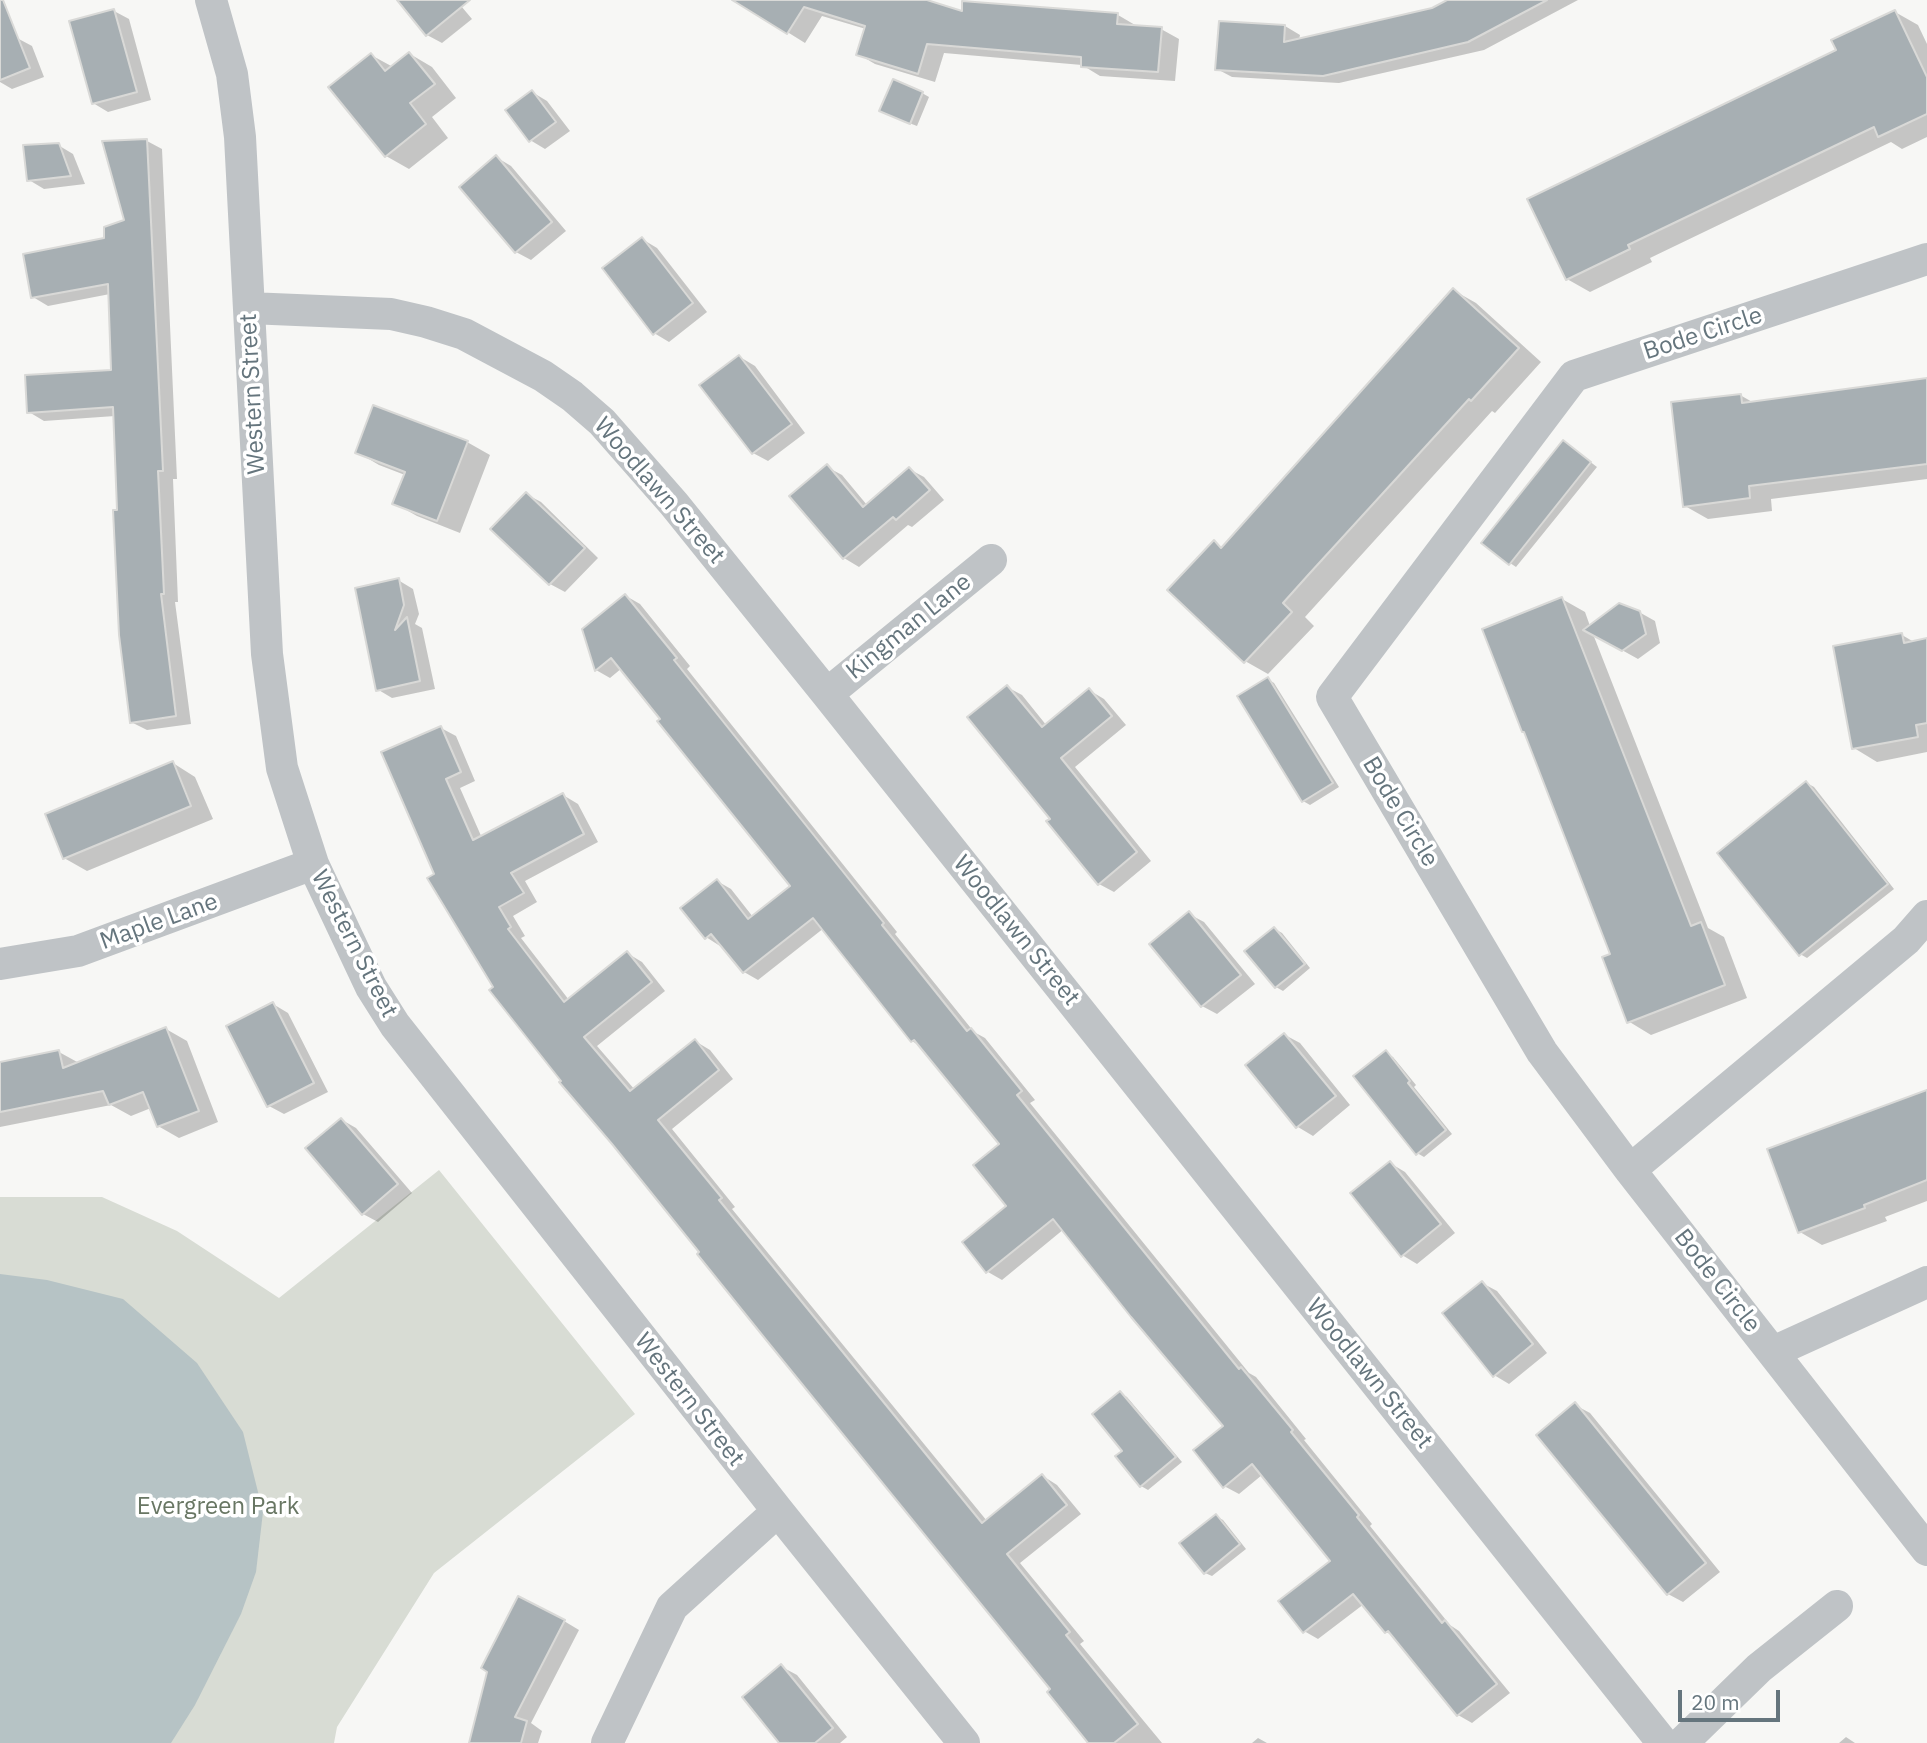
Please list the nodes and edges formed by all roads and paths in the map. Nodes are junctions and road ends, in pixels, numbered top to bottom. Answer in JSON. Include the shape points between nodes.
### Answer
{"nodes":[{"id":1,"x":211,"y":0,"type":"edge"},
{"id":2,"x":1927,"y":259,"type":"edge"},
{"id":3,"x":249,"y":308,"type":"junction"},
{"id":4,"x":990,"y":560,"type":"dead end"},
{"id":5,"x":827,"y":694,"type":"junction"},
{"id":6,"x":313,"y":864,"type":"junction"},
{"id":7,"x":1927,"y":916,"type":"edge"},
{"id":8,"x":0,"y":964,"type":"edge"},
{"id":9,"x":1630,"y":1170,"type":"junction"},
{"id":10,"x":1927,"y":1282,"type":"edge"},
{"id":11,"x":1773,"y":1352,"type":"junction"},
{"id":12,"x":778,"y":1511,"type":"junction"},
{"id":13,"x":1927,"y":1550,"type":"edge"},
{"id":14,"x":1837,"y":1606,"type":"dead end"},
{"id":15,"x":607,"y":1743,"type":"edge"},
{"id":16,"x":964,"y":1743,"type":"edge"},
{"id":17,"x":1663,"y":1743,"type":"edge"},
{"id":18,"x":1682,"y":1743,"type":"edge"}],
"edges":[{"from":1,"to":3,"type":"street","name":"Western Street","via":[[232,74],[240,137]]},
{"from":2,"to":9,"type":"street","name":"Bode Circle","via":[[1574,376],[1332,697],[1542,1052]]},
{"from":3,"to":5,"type":"street","name":"Woodlawn Street","via":[[391,314],[426,321],[464,334],[543,376],[602,422],[628,450]]},
{"from":3,"to":6,"type":"street","name":"Western Street","via":[[267,654],[282,768]]},
{"from":4,"to":5,"type":"street","name":"Kingman Lane"},
{"from":5,"to":17,"type":"street","name":"Woodlawn Street"},
{"from":6,"to":8,"type":"street","name":"Maple Lane","via":[[78,951]]},
{"from":6,"to":12,"type":"street","name":"Western Street","via":[[371,987],[395,1025]]},
{"from":7,"to":9,"type":"street","via":[[1906,940]]},
{"from":9,"to":11,"type":"street","name":"Bode Circle"},
{"from":10,"to":11,"type":"street"},
{"from":11,"to":13,"type":"street","name":"Bode Circle"},
{"from":12,"to":15,"type":"street","via":[[672,1607]]},
{"from":12,"to":16,"type":"street","name":"Western Street"},
{"from":14,"to":18,"type":"street","via":[[1759,1668]]}]}
